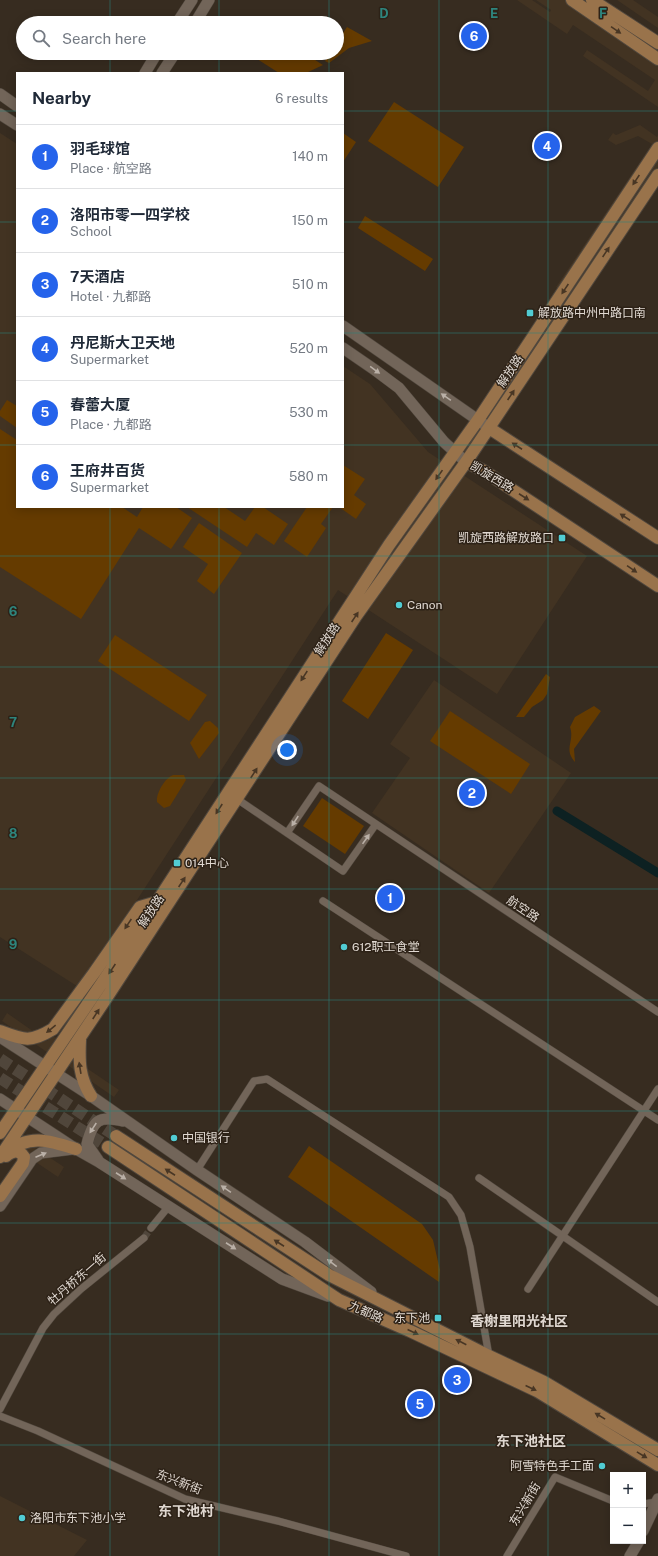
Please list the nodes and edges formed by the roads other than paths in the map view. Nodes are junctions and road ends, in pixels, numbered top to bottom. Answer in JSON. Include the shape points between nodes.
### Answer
{"nodes":[{"id":1,"x":192,"y":0,"type":"edge"},
{"id":2,"x":209,"y":0,"type":"edge"},
{"id":3,"x":572,"y":0,"type":"edge"},
{"id":4,"x":592,"y":0,"type":"edge"},
{"id":5,"x":182,"y":16,"type":"edge"},
{"id":6,"x":199,"y":16,"type":"edge"},
{"id":7,"x":658,"y":43,"type":"edge"},
{"id":8,"x":658,"y":59,"type":"edge"},
{"id":9,"x":153,"y":60,"type":"edge"},
{"id":10,"x":170,"y":60,"type":"edge"},
{"id":11,"x":146,"y":72,"type":"edge"},
{"id":12,"x":163,"y":72,"type":"edge"},
{"id":13,"x":0,"y":94,"type":"edge"},
{"id":14,"x":16,"y":105,"type":"edge"},
{"id":15,"x":0,"y":114,"type":"edge"},
{"id":16,"x":16,"y":124,"type":"edge"},
{"id":17,"x":658,"y":148,"type":"edge"},
{"id":18,"x":658,"y":175,"type":"edge"},
{"id":19,"x":344,"y":327,"type":"edge"},
{"id":20,"x":344,"y":349,"type":"edge"},
{"id":21,"x":478,"y":420,"type":"junction"},
{"id":22,"x":489,"y":428,"type":"junction"},
{"id":23,"x":454,"y":453,"type":"junction"},
{"id":24,"x":466,"y":462,"type":"junction"},
{"id":25,"x":658,"y":538,"type":"edge"},
{"id":26,"x":658,"y":586,"type":"edge"},
{"id":27,"x":237,"y":799,"type":"junction"},
{"id":28,"x":376,"y":824,"type":"junction"},
{"id":29,"x":287,"y":833,"type":"junction"},
{"id":30,"x":323,"y":901,"type":"dead end"},
{"id":31,"x":157,"y":902,"type":"junction"},
{"id":32,"x":658,"y":1012,"type":"edge"},
{"id":33,"x":0,"y":1031,"type":"edge"},
{"id":34,"x":0,"y":1037,"type":"edge"},
{"id":35,"x":80,"y":1038,"type":"junction"},
{"id":36,"x":51,"y":1070,"type":"junction"},
{"id":37,"x":658,"y":1089,"type":"edge"},
{"id":38,"x":91,"y":1096,"type":"junction"},
{"id":39,"x":0,"y":1099,"type":"edge"},
{"id":40,"x":17,"y":1110,"type":"junction"},
{"id":41,"x":644,"y":1111,"type":"junction"},
{"id":42,"x":27,"y":1116,"type":"junction"},
{"id":43,"x":658,"y":1120,"type":"edge"},
{"id":44,"x":127,"y":1121,"type":"junction"},
{"id":45,"x":0,"y":1133,"type":"edge"},
{"id":46,"x":116,"y":1136,"type":"tunnel mouth"},
{"id":47,"x":108,"y":1147,"type":"tunnel mouth"},
{"id":48,"x":76,"y":1148,"type":"junction"},
{"id":49,"x":0,"y":1158,"type":"edge"},
{"id":50,"x":99,"y":1162,"type":"junction"},
{"id":51,"x":197,"y":1170,"type":"junction"},
{"id":52,"x":479,"y":1178,"type":"dead end"},
{"id":53,"x":0,"y":1196,"type":"edge"},
{"id":54,"x":0,"y":1206,"type":"edge"},
{"id":55,"x":169,"y":1206,"type":"junction"},
{"id":56,"x":151,"y":1228,"type":"tunnel mouth"},
{"id":57,"x":563,"y":1236,"type":"junction"},
{"id":58,"x":144,"y":1238,"type":"tunnel mouth"},
{"id":59,"x":528,"y":1289,"type":"dead end"},
{"id":60,"x":339,"y":1300,"type":"junction"},
{"id":61,"x":658,"y":1302,"type":"edge"},
{"id":62,"x":386,"y":1304,"type":"junction"},
{"id":63,"x":489,"y":1356,"type":"junction"},
{"id":64,"x":0,"y":1409,"type":"edge"},
{"id":65,"x":0,"y":1416,"type":"edge"},
{"id":66,"x":658,"y":1450,"type":"edge"},
{"id":67,"x":658,"y":1465,"type":"edge"},
{"id":68,"x":610,"y":1500,"type":"edge"},
{"id":69,"x":657,"y":1501,"type":"edge"},
{"id":70,"x":646,"y":1503,"type":"edge"},
{"id":71,"x":646,"y":1525,"type":"edge"},
{"id":72,"x":637,"y":1544,"type":"edge"},
{"id":73,"x":406,"y":1556,"type":"edge"},
{"id":74,"x":507,"y":1556,"type":"edge"},
{"id":75,"x":630,"y":1556,"type":"edge"}],
"edges":[{"from":1,"to":5,"type":"main road"},
{"from":2,"to":6,"type":"main road"},
{"from":3,"to":8,"type":"main road","one_way":true},
{"from":4,"to":7,"type":"main road"},
{"from":9,"to":11,"type":"main road"},
{"from":10,"to":12,"type":"main road"},
{"from":13,"to":14,"type":"main road"},
{"from":15,"to":16,"type":"main road"},
{"from":17,"to":21,"type":"main road","name":"解放路","one_way":true},
{"from":22,"to":18,"type":"main road","name":"解放路","one_way":true},
{"from":21,"to":19,"type":"main road","one_way":true},
{"from":20,"to":23,"type":"main road","name":"凯旋西路","one_way":true,"via":[[398,388]]},
{"from":21,"to":22,"type":"main road"},
{"from":21,"to":23,"type":"main road","name":"解放路"},
{"from":22,"to":24,"type":"main road","name":"解放路"},
{"from":25,"to":22,"type":"main road","one_way":true},
{"from":23,"to":24,"type":"main road","name":"凯旋西路"},
{"from":23,"to":31,"type":"main road","name":"解放路","one_way":true,"via":[[367,578]]},
{"from":24,"to":26,"type":"main road","name":"凯旋西路","one_way":true,"via":[[490,475]]},
{"from":27,"to":24,"type":"main road","name":"解放路","one_way":true,"via":[[356,616]]},
{"from":27,"to":29,"type":"street"},
{"from":35,"to":27,"type":"main road","name":"解放路","one_way":true},
{"from":28,"to":29,"type":"street","name":"航空路","one_way":true,"via":[[319,786]]},
{"from":29,"to":28,"type":"street","one_way":true,"via":[[344,871]]},
{"from":28,"to":32,"type":"street","name":"航空路"},
{"from":30,"to":41,"type":"street"},
{"from":31,"to":33,"type":"main road","one_way":true,"via":[[140,907],[53,1029],[38,1037],[23,1039]]},
{"from":31,"to":36,"type":"main road","name":"解放路","one_way":true},
{"from":34,"to":36,"type":"main road"},
{"from":35,"to":36,"type":"main road","name":"解放路"},
{"from":38,"to":35,"type":"main road","one_way":true,"via":[[79,1069]]},
{"from":36,"to":38,"type":"main road"},
{"from":36,"to":40,"type":"main road","name":"解放路"},
{"from":36,"to":42,"type":"main road","name":"解放路"},
{"from":37,"to":41,"type":"street"},
{"from":38,"to":44,"type":"main road"},
{"from":39,"to":40,"type":"main road"},
{"from":40,"to":42,"type":"main road"},
{"from":40,"to":45,"type":"main road","name":"解放路"},
{"from":41,"to":43,"type":"street"},
{"from":41,"to":57,"type":"street"},
{"from":42,"to":48,"type":"main road"},
{"from":42,"to":49,"type":"main road","name":"解放路"},
{"from":44,"to":50,"type":"main road","one_way":true,"via":[[108,1118],[98,1121],[91,1129],[88,1144]]},
{"from":44,"to":51,"type":"main road"},
{"from":62,"to":46,"type":"main road","name":"九都路","one_way":true,"via":[[329,1275]]},
{"from":47,"to":60,"type":"main road","name":"九都路"},
{"from":48,"to":49,"type":"main road","via":[[31,1140],[15,1145]]},
{"from":48,"to":50,"type":"main road"},
{"from":54,"to":48,"type":"main road","one_way":true,"via":[[32,1159],[41,1153]]},
{"from":49,"to":53,"type":"main road","via":[[18,1151],[24,1157],[23,1163]]},
{"from":50,"to":55,"type":"main road","one_way":true},
{"from":62,"to":51,"type":"main road","one_way":true,"via":[[305,1242]]},
{"from":51,"to":63,"type":"street","via":[[254,1081],[267,1079],[449,1197],[461,1215],[470,1247]]},
{"from":52,"to":57,"type":"street"},
{"from":55,"to":56,"type":"street"},
{"from":55,"to":60,"type":"main road","one_way":true,"via":[[282,1279]]},
{"from":57,"to":59,"type":"street"},
{"from":57,"to":61,"type":"street"},
{"from":58,"to":64,"type":"street","name":"牡丹桥东一街","via":[[54,1314],[43,1328]]},
{"from":60,"to":67,"type":"main road","name":"九都路","one_way":true,"via":[[537,1391]]},
{"from":63,"to":62,"type":"main road","name":"九都路","one_way":true},
{"from":66,"to":63,"type":"main road","name":"九都路","one_way":true,"via":[[544,1382]]},
{"from":65,"to":73,"type":"street","name":"东兴新街","via":[[185,1499]]},
{"from":68,"to":74,"type":"street","name":"东兴新街","via":[[555,1477]]},
{"from":69,"to":70,"type":"street"},
{"from":69,"to":71,"type":"main road"},
{"from":72,"to":75,"type":"main road"}]}
